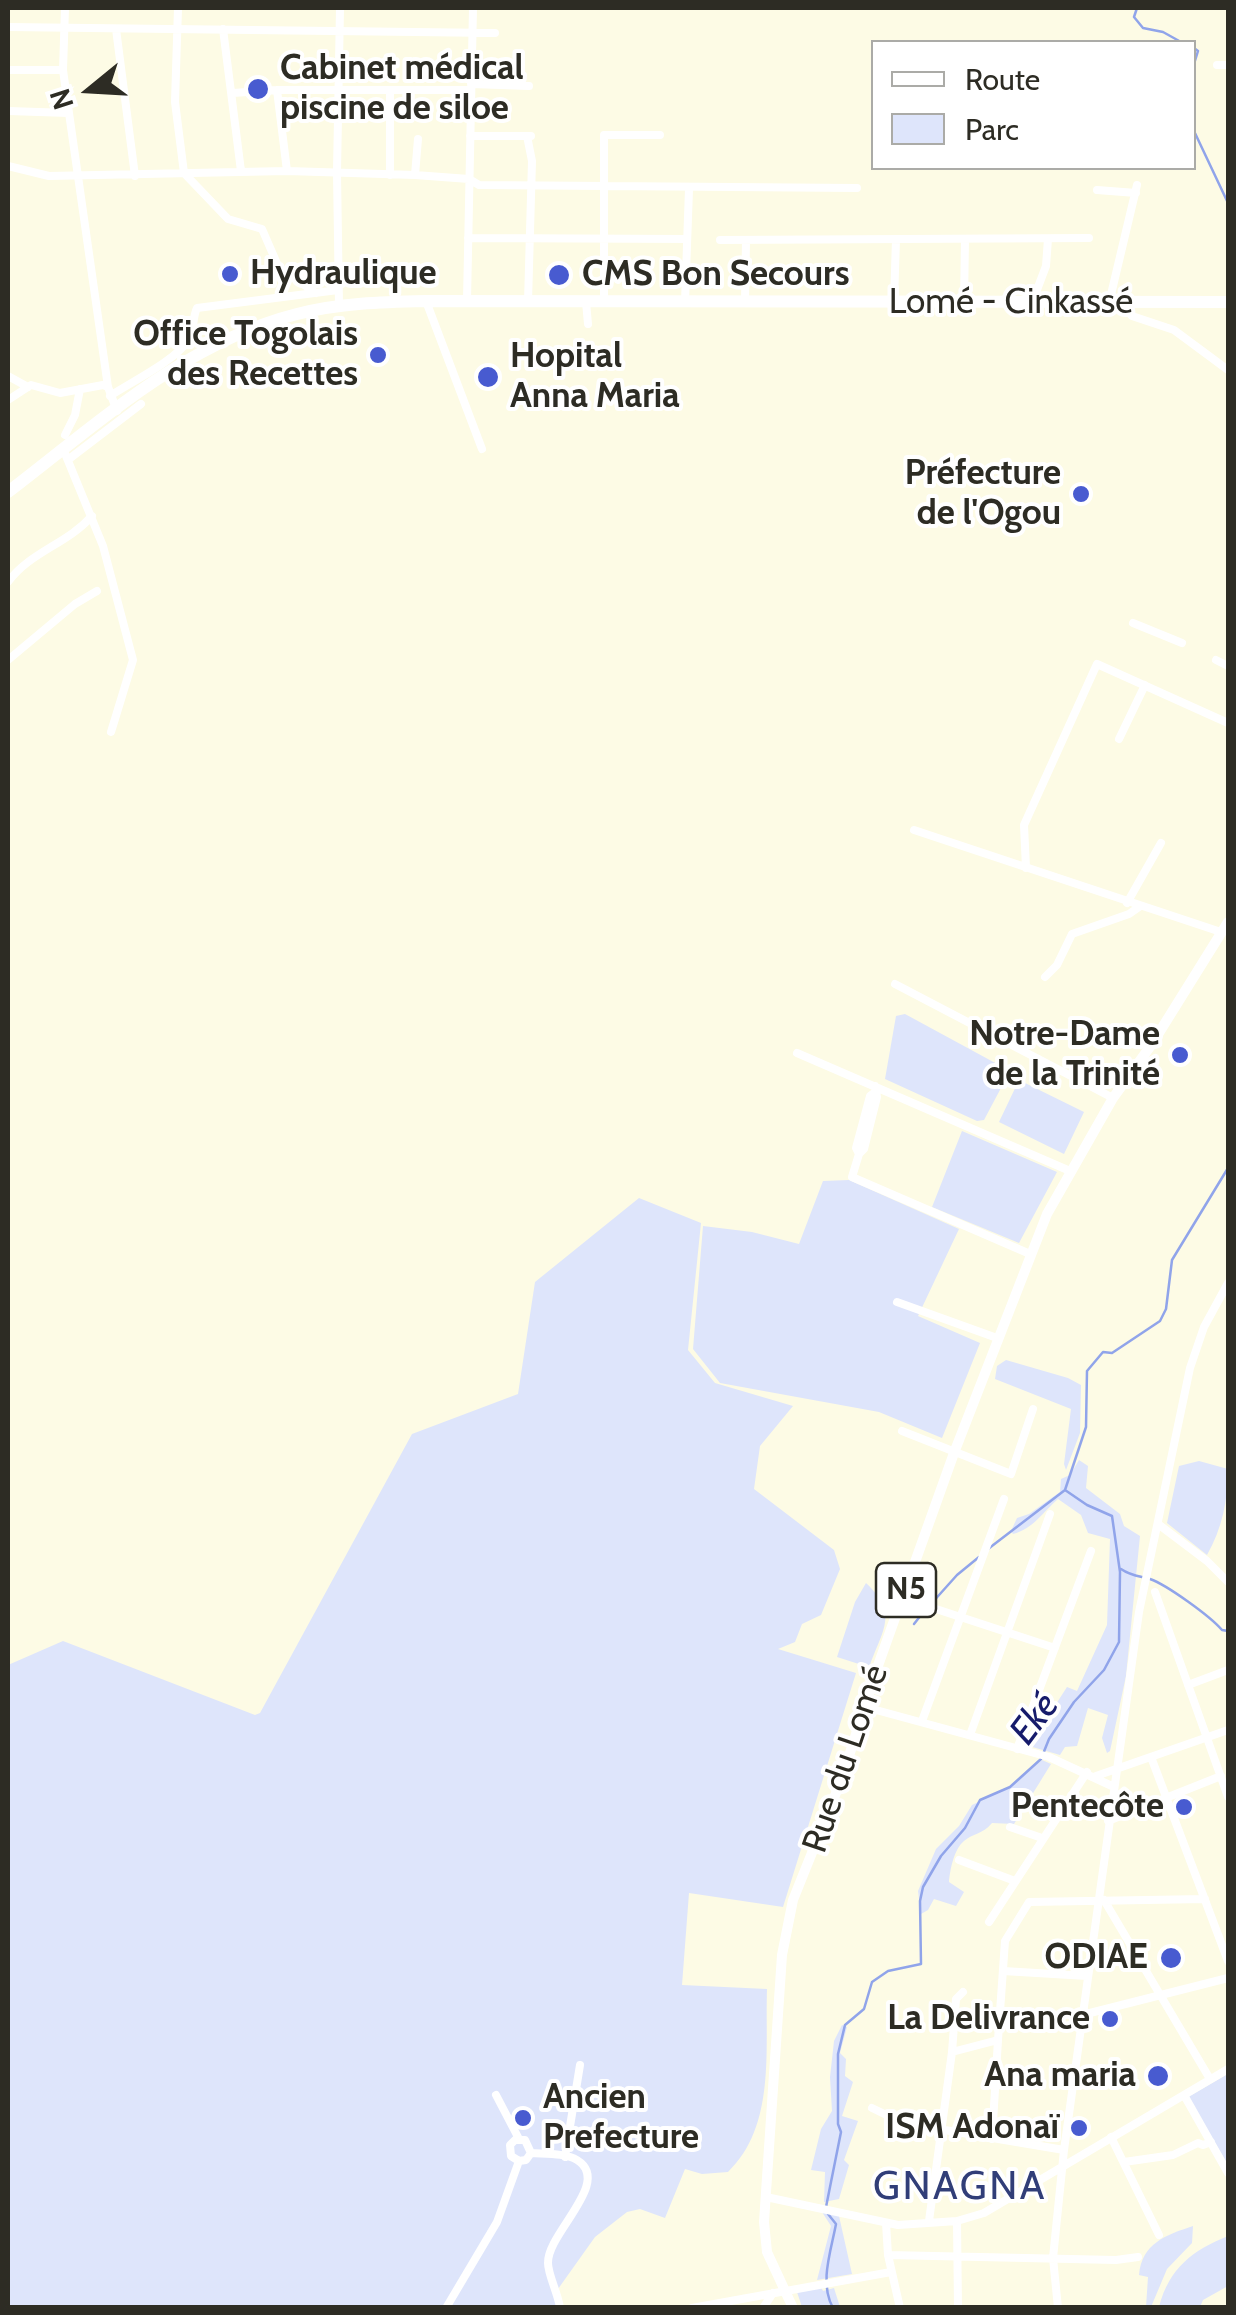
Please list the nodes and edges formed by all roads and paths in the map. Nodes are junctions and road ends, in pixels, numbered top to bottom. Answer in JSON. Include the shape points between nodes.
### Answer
{"nodes":[{"id":1,"x":65,"y":8,"type":"edge"},
{"id":2,"x":178,"y":8,"type":"edge"},
{"id":3,"x":340,"y":8,"type":"edge"},
{"id":4,"x":473,"y":8,"type":"edge"},
{"id":5,"x":8,"y":26,"type":"edge"},
{"id":6,"x":64,"y":28,"type":"junction"},
{"id":7,"x":116,"y":29,"type":"junction"},
{"id":8,"x":177,"y":29,"type":"junction"},
{"id":9,"x":223,"y":30,"type":"junction"},
{"id":10,"x":340,"y":32,"type":"junction"},
{"id":11,"x":472,"y":33,"type":"junction"},
{"id":12,"x":495,"y":33,"type":"dead end"},
{"id":13,"x":1217,"y":65,"type":"dead end"},
{"id":14,"x":1228,"y":65,"type":"edge"},
{"id":15,"x":8,"y":70,"type":"edge"},
{"id":16,"x":63,"y":70,"type":"junction"},
{"id":17,"x":529,"y":86,"type":"dead end"},
{"id":18,"x":471,"y":87,"type":"junction"},
{"id":19,"x":277,"y":90,"type":"junction"},
{"id":20,"x":338,"y":90,"type":"junction"},
{"id":21,"x":390,"y":91,"type":"junction"},
{"id":22,"x":233,"y":93,"type":"junction"},
{"id":23,"x":8,"y":112,"type":"edge"},
{"id":24,"x":68,"y":114,"type":"junction"},
{"id":25,"x":660,"y":135,"type":"dead end"},
{"id":26,"x":470,"y":136,"type":"junction"},
{"id":27,"x":418,"y":139,"type":"dead end"},
{"id":28,"x":8,"y":166,"type":"edge"},
{"id":29,"x":287,"y":171,"type":"junction"},
{"id":30,"x":184,"y":172,"type":"junction"},
{"id":31,"x":241,"y":172,"type":"junction"},
{"id":32,"x":337,"y":172,"type":"junction"},
{"id":33,"x":390,"y":175,"type":"junction"},
{"id":34,"x":414,"y":175,"type":"junction"},
{"id":35,"x":77,"y":176,"type":"junction"},
{"id":36,"x":134,"y":176,"type":"junction"},
{"id":37,"x":470,"y":180,"type":"junction"},
{"id":38,"x":531,"y":185,"type":"junction"},
{"id":39,"x":606,"y":186,"type":"junction"},
{"id":40,"x":857,"y":188,"type":"dead end"},
{"id":41,"x":689,"y":189,"type":"junction"},
{"id":42,"x":1096,"y":190,"type":"dead end"},
{"id":43,"x":468,"y":238,"type":"junction"},
{"id":44,"x":529,"y":238,"type":"junction"},
{"id":45,"x":605,"y":238,"type":"junction"},
{"id":46,"x":1089,"y":238,"type":"dead end"},
{"id":47,"x":688,"y":239,"type":"junction"},
{"id":48,"x":896,"y":239,"type":"junction"},
{"id":49,"x":965,"y":239,"type":"junction"},
{"id":50,"x":1048,"y":239,"type":"junction"},
{"id":51,"x":720,"y":240,"type":"dead end"},
{"id":52,"x":746,"y":240,"type":"junction"},
{"id":53,"x":338,"y":290,"type":"junction"},
{"id":54,"x":316,"y":294,"type":"junction"},
{"id":55,"x":426,"y":301,"type":"junction"},
{"id":56,"x":467,"y":302,"type":"junction"},
{"id":57,"x":528,"y":302,"type":"junction"},
{"id":58,"x":586,"y":302,"type":"junction"},
{"id":59,"x":604,"y":302,"type":"junction"},
{"id":60,"x":686,"y":302,"type":"junction"},
{"id":61,"x":744,"y":302,"type":"junction"},
{"id":62,"x":894,"y":302,"type":"junction"},
{"id":63,"x":964,"y":302,"type":"junction"},
{"id":64,"x":1228,"y":302,"type":"edge"},
{"id":65,"x":1032,"y":303,"type":"junction"},
{"id":66,"x":1115,"y":303,"type":"junction"},
{"id":67,"x":339,"y":306,"type":"junction"},
{"id":68,"x":588,"y":324,"type":"dead end"},
{"id":69,"x":1228,"y":370,"type":"edge"},
{"id":70,"x":8,"y":376,"type":"edge"},
{"id":71,"x":28,"y":387,"type":"junction"},
{"id":72,"x":80,"y":390,"type":"junction"},
{"id":73,"x":109,"y":392,"type":"junction"},
{"id":74,"x":8,"y":400,"type":"edge"},
{"id":75,"x":140,"y":404,"type":"dead end"},
{"id":76,"x":117,"y":410,"type":"junction"},
{"id":77,"x":65,"y":435,"type":"dead end"},
{"id":78,"x":482,"y":449,"type":"dead end"},
{"id":79,"x":66,"y":455,"type":"junction"},
{"id":80,"x":8,"y":492,"type":"edge"},
{"id":81,"x":92,"y":516,"type":"junction"},
{"id":82,"x":8,"y":582,"type":"edge"},
{"id":83,"x":96,"y":591,"type":"dead end"},
{"id":84,"x":1133,"y":623,"type":"dead end"},
{"id":85,"x":1182,"y":643,"type":"dead end"},
{"id":86,"x":8,"y":660,"type":"edge"},
{"id":87,"x":1216,"y":660,"type":"dead end"},
{"id":88,"x":1228,"y":666,"type":"edge"},
{"id":89,"x":1144,"y":685,"type":"junction"},
{"id":90,"x":1228,"y":723,"type":"edge"},
{"id":91,"x":111,"y":732,"type":"dead end"},
{"id":92,"x":1118,"y":739,"type":"dead end"},
{"id":93,"x":914,"y":830,"type":"dead end"},
{"id":94,"x":1161,"y":843,"type":"dead end"},
{"id":95,"x":1026,"y":868,"type":"junction"},
{"id":96,"x":1128,"y":903,"type":"junction"},
{"id":97,"x":1139,"y":907,"type":"junction"},
{"id":98,"x":1225,"y":927,"type":"edge"},
{"id":99,"x":1045,"y":977,"type":"dead end"},
{"id":100,"x":895,"y":984,"type":"dead end"},
{"id":101,"x":797,"y":1053,"type":"dead end"},
{"id":102,"x":875,"y":1090,"type":"junction"},
{"id":103,"x":1113,"y":1098,"type":"junction"},
{"id":104,"x":1070,"y":1171,"type":"junction"},
{"id":105,"x":1030,"y":1254,"type":"junction"},
{"id":106,"x":1228,"y":1283,"type":"edge"},
{"id":107,"x":1225,"y":1298,"type":"edge"},
{"id":108,"x":897,"y":1302,"type":"dead end"},
{"id":109,"x":997,"y":1338,"type":"junction"},
{"id":110,"x":1033,"y":1410,"type":"dead end"},
{"id":111,"x":902,"y":1432,"type":"dead end"},
{"id":112,"x":954,"y":1453,"type":"junction"},
{"id":113,"x":1004,"y":1499,"type":"dead end"},
{"id":114,"x":1050,"y":1514,"type":"dead end"},
{"id":115,"x":1158,"y":1524,"type":"junction"},
{"id":116,"x":1091,"y":1551,"type":"dead end"},
{"id":117,"x":1228,"y":1582,"type":"edge"},
{"id":118,"x":1155,"y":1592,"type":"dead end"},
{"id":119,"x":904,"y":1595,"type":"junction"},
{"id":120,"x":960,"y":1617,"type":"junction"},
{"id":121,"x":1007,"y":1632,"type":"junction"},
{"id":122,"x":1055,"y":1648,"type":"junction"},
{"id":123,"x":1228,"y":1670,"type":"edge"},
{"id":124,"x":1188,"y":1686,"type":"junction"},
{"id":125,"x":865,"y":1706,"type":"junction"},
{"id":126,"x":922,"y":1721,"type":"junction"},
{"id":127,"x":1228,"y":1730,"type":"edge"},
{"id":128,"x":970,"y":1735,"type":"junction"},
{"id":129,"x":1207,"y":1737,"type":"junction"},
{"id":130,"x":1017,"y":1749,"type":"junction"},
{"id":131,"x":1150,"y":1757,"type":"junction"},
{"id":132,"x":1117,"y":1768,"type":"junction"},
{"id":133,"x":1091,"y":1774,"type":"junction"},
{"id":134,"x":1224,"y":1777,"type":"edge"},
{"id":135,"x":1114,"y":1787,"type":"junction"},
{"id":136,"x":1228,"y":1797,"type":"edge"},
{"id":137,"x":1166,"y":1799,"type":"junction"},
{"id":138,"x":1108,"y":1821,"type":"junction"},
{"id":139,"x":1010,"y":1827,"type":"dead end"},
{"id":140,"x":1042,"y":1838,"type":"junction"},
{"id":141,"x":959,"y":1860,"type":"dead end"},
{"id":142,"x":1015,"y":1881,"type":"junction"},
{"id":143,"x":1101,"y":1900,"type":"junction"},
{"id":144,"x":1205,"y":1900,"type":"junction"},
{"id":145,"x":989,"y":1922,"type":"dead end"},
{"id":146,"x":1228,"y":1925,"type":"edge"},
{"id":147,"x":1216,"y":1928,"type":"junction"},
{"id":148,"x":1228,"y":1962,"type":"edge"},
{"id":149,"x":1003,"y":1971,"type":"junction"},
{"id":150,"x":1088,"y":1976,"type":"junction"},
{"id":151,"x":1228,"y":1978,"type":"edge"},
{"id":152,"x":963,"y":1992,"type":"dead end"},
{"id":153,"x":1162,"y":1996,"type":"junction"},
{"id":154,"x":1082,"y":2015,"type":"junction"},
{"id":155,"x":998,"y":2040,"type":"junction"},
{"id":156,"x":952,"y":2052,"type":"junction"},
{"id":157,"x":580,"y":2065,"type":"dead end"},
{"id":158,"x":1228,"y":2069,"type":"edge"},
{"id":159,"x":1210,"y":2080,"type":"junction"},
{"id":160,"x":496,"y":2095,"type":"dead end"},
{"id":161,"x":1184,"y":2095,"type":"junction"},
{"id":162,"x":872,"y":2108,"type":"dead end"},
{"id":163,"x":941,"y":2130,"type":"junction"},
{"id":164,"x":992,"y":2138,"type":"junction"},
{"id":165,"x":1110,"y":2138,"type":"junction"},
{"id":166,"x":519,"y":2139,"type":"junction"},
{"id":167,"x":1210,"y":2142,"type":"junction"},
{"id":168,"x":1064,"y":2150,"type":"junction"},
{"id":169,"x":531,"y":2153,"type":"junction"},
{"id":170,"x":565,"y":2157,"type":"junction"},
{"id":171,"x":518,"y":2161,"type":"junction"},
{"id":172,"x":1124,"y":2162,"type":"junction"},
{"id":173,"x":1062,"y":2166,"type":"junction"},
{"id":174,"x":1228,"y":2174,"type":"edge"},
{"id":175,"x":766,"y":2197,"type":"junction"},
{"id":176,"x":929,"y":2221,"type":"junction"},
{"id":177,"x":956,"y":2221,"type":"junction"},
{"id":178,"x":886,"y":2224,"type":"junction"},
{"id":179,"x":898,"y":2225,"type":"junction"},
{"id":180,"x":1159,"y":2235,"type":"dead end"},
{"id":181,"x":888,"y":2244,"type":"junction"},
{"id":182,"x":888,"y":2255,"type":"junction"},
{"id":183,"x":956,"y":2256,"type":"junction"},
{"id":184,"x":1138,"y":2257,"type":"dead end"},
{"id":185,"x":1053,"y":2258,"type":"junction"},
{"id":186,"x":891,"y":2272,"type":"junction"},
{"id":187,"x":778,"y":2292,"type":"junction"},
{"id":188,"x":446,"y":2308,"type":"edge"},
{"id":189,"x":560,"y":2308,"type":"edge"},
{"id":190,"x":692,"y":2308,"type":"edge"},
{"id":191,"x":763,"y":2308,"type":"edge"},
{"id":192,"x":793,"y":2308,"type":"edge"},
{"id":193,"x":900,"y":2308,"type":"edge"},
{"id":194,"x":958,"y":2308,"type":"edge"},
{"id":195,"x":1058,"y":2308,"type":"edge"}],
"edges":[{"from":1,"to":6,"type":"street"},
{"from":2,"to":8,"type":"street"},
{"from":3,"to":10,"type":"street"},
{"from":4,"to":11,"type":"street"},
{"from":5,"to":6,"type":"street"},
{"from":6,"to":7,"type":"street"},
{"from":6,"to":16,"type":"street"},
{"from":7,"to":8,"type":"street"},
{"from":7,"to":36,"type":"street"},
{"from":8,"to":9,"type":"street"},
{"from":8,"to":30,"type":"street"},
{"from":9,"to":10,"type":"street"},
{"from":9,"to":22,"type":"street"},
{"from":10,"to":11,"type":"street"},
{"from":10,"to":20,"type":"street"},
{"from":11,"to":12,"type":"street"},
{"from":11,"to":18,"type":"street"},
{"from":13,"to":14,"type":"street"},
{"from":15,"to":16,"type":"street"},
{"from":16,"to":24,"type":"street"},
{"from":17,"to":18,"type":"street"},
{"from":18,"to":21,"type":"street"},
{"from":18,"to":26,"type":"street"},
{"from":19,"to":20,"type":"street"},
{"from":19,"to":22,"type":"street"},
{"from":19,"to":29,"type":"street"},
{"from":20,"to":21,"type":"street"},
{"from":20,"to":32,"type":"street"},
{"from":21,"to":33,"type":"street"},
{"from":22,"to":31,"type":"street"},
{"from":23,"to":24,"type":"street"},
{"from":24,"to":35,"type":"street"},
{"from":25,"to":39,"type":"street","via":[[604,135]]},
{"from":26,"to":37,"type":"street"},
{"from":26,"to":38,"type":"street","via":[[529,136]]},
{"from":27,"to":34,"type":"street"},
{"from":28,"to":35,"type":"street"},
{"from":29,"to":31,"type":"street"},
{"from":29,"to":32,"type":"street"},
{"from":30,"to":31,"type":"street"},
{"from":30,"to":36,"type":"street"},
{"from":30,"to":54,"type":"street","via":[[228,219],[262,229],[279,268]]},
{"from":32,"to":33,"type":"street"},
{"from":32,"to":53,"type":"street"},
{"from":33,"to":34,"type":"street"},
{"from":34,"to":37,"type":"street"},
{"from":35,"to":36,"type":"street"},
{"from":35,"to":73,"type":"street"},
{"from":37,"to":38,"type":"street"},
{"from":37,"to":43,"type":"street"},
{"from":38,"to":39,"type":"street"},
{"from":38,"to":44,"type":"street"},
{"from":39,"to":41,"type":"street"},
{"from":39,"to":45,"type":"street"},
{"from":40,"to":41,"type":"street"},
{"from":41,"to":47,"type":"street"},
{"from":42,"to":66,"type":"street","via":[[1136,188]]},
{"from":43,"to":44,"type":"street"},
{"from":43,"to":56,"type":"street"},
{"from":44,"to":45,"type":"street"},
{"from":44,"to":57,"type":"street"},
{"from":45,"to":47,"type":"street"},
{"from":45,"to":59,"type":"street"},
{"from":46,"to":50,"type":"street"},
{"from":47,"to":60,"type":"street"},
{"from":48,"to":49,"type":"street"},
{"from":48,"to":52,"type":"street"},
{"from":48,"to":62,"type":"street"},
{"from":49,"to":50,"type":"street"},
{"from":49,"to":63,"type":"street"},
{"from":50,"to":65,"type":"street"},
{"from":51,"to":52,"type":"street"},
{"from":52,"to":61,"type":"street"},
{"from":53,"to":54,"type":"street"},
{"from":53,"to":67,"type":"street"},
{"from":54,"to":73,"type":"street","via":[[198,308],[182,348]]},
{"from":55,"to":56,"type":"highway","name":"Lomé - Cinkassé"},
{"from":55,"to":67,"type":"highway","name":"Lomé - Cinkassé"},
{"from":55,"to":78,"type":"street"},
{"from":56,"to":57,"type":"highway","name":"Lomé - Cinkassé"},
{"from":57,"to":58,"type":"highway","name":"Lomé - Cinkassé"},
{"from":58,"to":59,"type":"highway","name":"Lomé - Cinkassé"},
{"from":58,"to":68,"type":"street"},
{"from":59,"to":60,"type":"highway","name":"Lomé - Cinkassé"},
{"from":60,"to":61,"type":"highway","name":"Lomé - Cinkassé"},
{"from":61,"to":62,"type":"highway","name":"Lomé - Cinkassé"},
{"from":62,"to":63,"type":"highway","name":"Lomé - Cinkassé"},
{"from":63,"to":65,"type":"highway","name":"Lomé - Cinkassé"},
{"from":64,"to":66,"type":"highway","name":"Lomé - Cinkassé"},
{"from":65,"to":66,"type":"highway","name":"Lomé - Cinkassé"},
{"from":66,"to":69,"type":"street","via":[[1174,330]]},
{"from":67,"to":76,"type":"highway","name":"Lomé - Cinkassé","via":[[226,340],[173,368]]},
{"from":70,"to":71,"type":"street"},
{"from":71,"to":72,"type":"street"},
{"from":71,"to":74,"type":"street"},
{"from":72,"to":73,"type":"street","via":[[103,385]]},
{"from":72,"to":77,"type":"street"},
{"from":73,"to":76,"type":"street"},
{"from":75,"to":79,"type":"street"},
{"from":76,"to":79,"type":"highway","name":"Lomé - Cinkassé"},
{"from":79,"to":80,"type":"highway","name":"Lomé - Cinkassé"},
{"from":79,"to":81,"type":"street"},
{"from":81,"to":82,"type":"street","via":[[20,566]]},
{"from":81,"to":91,"type":"street","via":[[133,660]]},
{"from":83,"to":86,"type":"street"},
{"from":84,"to":85,"type":"street"},
{"from":87,"to":88,"type":"street"},
{"from":89,"to":90,"type":"street"},
{"from":89,"to":92,"type":"street"},
{"from":89,"to":95,"type":"street","via":[[1097,664],[1024,825]]},
{"from":93,"to":95,"type":"street"},
{"from":94,"to":96,"type":"street"},
{"from":95,"to":96,"type":"street"},
{"from":96,"to":97,"type":"street"},
{"from":97,"to":98,"type":"street"},
{"from":97,"to":99,"type":"street","via":[[1072,934]]},
{"from":98,"to":103,"type":"main road","name":"Rue du Lomé","number":"N5"},
{"from":100,"to":103,"type":"street"},
{"from":101,"to":102,"type":"street"},
{"from":102,"to":104,"type":"street"},
{"from":102,"to":105,"type":"street","via":[[852,1176]]},
{"from":103,"to":104,"type":"main road","name":"Rue du Lomé","number":"N5"},
{"from":104,"to":105,"type":"main road","name":"Rue du Lomé","number":"N5"},
{"from":105,"to":109,"type":"main road","name":"Rue du Lomé","number":"N5"},
{"from":106,"to":107,"type":"street"},
{"from":107,"to":115,"type":"street","via":[[1193,1358]]},
{"from":108,"to":109,"type":"street"},
{"from":109,"to":112,"type":"main road","name":"Rue du Lomé","number":"N5"},
{"from":110,"to":112,"type":"street","via":[[1011,1474]]},
{"from":111,"to":112,"type":"street"},
{"from":112,"to":119,"type":"main road","name":"Rue du Lomé","number":"N5"},
{"from":113,"to":120,"type":"street"},
{"from":114,"to":121,"type":"street"},
{"from":115,"to":117,"type":"street"},
{"from":115,"to":132,"type":"street"},
{"from":116,"to":122,"type":"street"},
{"from":118,"to":124,"type":"street"},
{"from":119,"to":120,"type":"street"},
{"from":119,"to":125,"type":"main road","name":"Rue du Lomé","number":"N5"},
{"from":120,"to":121,"type":"street"},
{"from":120,"to":126,"type":"street"},
{"from":121,"to":122,"type":"street"},
{"from":121,"to":128,"type":"street"},
{"from":122,"to":130,"type":"street"},
{"from":123,"to":124,"type":"street"},
{"from":124,"to":129,"type":"street"},
{"from":125,"to":126,"type":"street"},
{"from":125,"to":175,"type":"main road","name":"Rue du Lomé","number":"N5","via":[[784,1938]]},
{"from":126,"to":128,"type":"street"},
{"from":127,"to":129,"type":"street"},
{"from":128,"to":130,"type":"street"},
{"from":129,"to":131,"type":"street"},
{"from":129,"to":134,"type":"street"},
{"from":130,"to":133,"type":"street"},
{"from":131,"to":132,"type":"street"},
{"from":131,"to":137,"type":"street"},
{"from":132,"to":133,"type":"street"},
{"from":132,"to":135,"type":"street"},
{"from":133,"to":135,"type":"street"},
{"from":133,"to":140,"type":"street"},
{"from":134,"to":136,"type":"street"},
{"from":134,"to":137,"type":"street"},
{"from":135,"to":138,"type":"street"},
{"from":137,"to":138,"type":"street"},
{"from":137,"to":144,"type":"street"},
{"from":138,"to":143,"type":"street"},
{"from":139,"to":140,"type":"street"},
{"from":140,"to":142,"type":"street"},
{"from":141,"to":142,"type":"street"},
{"from":142,"to":145,"type":"street"},
{"from":143,"to":144,"type":"street"},
{"from":143,"to":149,"type":"street","via":[[1029,1902],[1005,1942]]},
{"from":143,"to":150,"type":"street"},
{"from":143,"to":153,"type":"street"},
{"from":144,"to":147,"type":"street"},
{"from":146,"to":147,"type":"street"},
{"from":147,"to":148,"type":"street"},
{"from":149,"to":150,"type":"street"},
{"from":149,"to":155,"type":"street"},
{"from":150,"to":154,"type":"street"},
{"from":151,"to":153,"type":"street"},
{"from":152,"to":156,"type":"street","via":[[956,1999]]},
{"from":153,"to":154,"type":"street"},
{"from":153,"to":159,"type":"street"},
{"from":154,"to":168,"type":"street"},
{"from":155,"to":156,"type":"street"},
{"from":155,"to":164,"type":"street"},
{"from":156,"to":163,"type":"street"},
{"from":157,"to":170,"type":"street"},
{"from":158,"to":159,"type":"street"},
{"from":159,"to":161,"type":"street"},
{"from":160,"to":166,"type":"street"},
{"from":161,"to":165,"type":"street"},
{"from":161,"to":167,"type":"street"},
{"from":162,"to":163,"type":"street","via":[[902,2123]]},
{"from":163,"to":164,"type":"street"},
{"from":163,"to":176,"type":"street"},
{"from":164,"to":168,"type":"street"},
{"from":165,"to":172,"type":"street"},
{"from":165,"to":173,"type":"street"},
{"from":166,"to":169,"type":"street"},
{"from":166,"to":171,"type":"street","via":[[509,2149]]},
{"from":167,"to":172,"type":"street"},
{"from":167,"to":174,"type":"street"},
{"from":168,"to":173,"type":"street"},
{"from":169,"to":170,"type":"street"},
{"from":169,"to":171,"type":"street"},
{"from":170,"to":189,"type":"street","via":[[582,2165],[589,2185],[547,2261]]},
{"from":171,"to":188,"type":"street","via":[[497,2222]]},
{"from":172,"to":180,"type":"street"},
{"from":173,"to":177,"type":"street","via":[[984,2214]]},
{"from":173,"to":185,"type":"street"},
{"from":175,"to":178,"type":"street"},
{"from":175,"to":187,"type":"main road","name":"Rue du Lomé","number":"N5","via":[[765,2245]]},
{"from":176,"to":177,"type":"street"},
{"from":176,"to":179,"type":"street"},
{"from":177,"to":183,"type":"street"},
{"from":178,"to":179,"type":"street"},
{"from":178,"to":181,"type":"street"},
{"from":179,"to":181,"type":"street"},
{"from":181,"to":182,"type":"street"},
{"from":182,"to":183,"type":"street"},
{"from":182,"to":186,"type":"street"},
{"from":183,"to":185,"type":"street"},
{"from":183,"to":194,"type":"street"},
{"from":184,"to":185,"type":"street"},
{"from":185,"to":195,"type":"street"},
{"from":186,"to":187,"type":"street"},
{"from":186,"to":193,"type":"street"},
{"from":187,"to":190,"type":"street"},
{"from":187,"to":191,"type":"street"},
{"from":187,"to":192,"type":"main road","name":"Rue du Lomé","number":"N5"}]}
